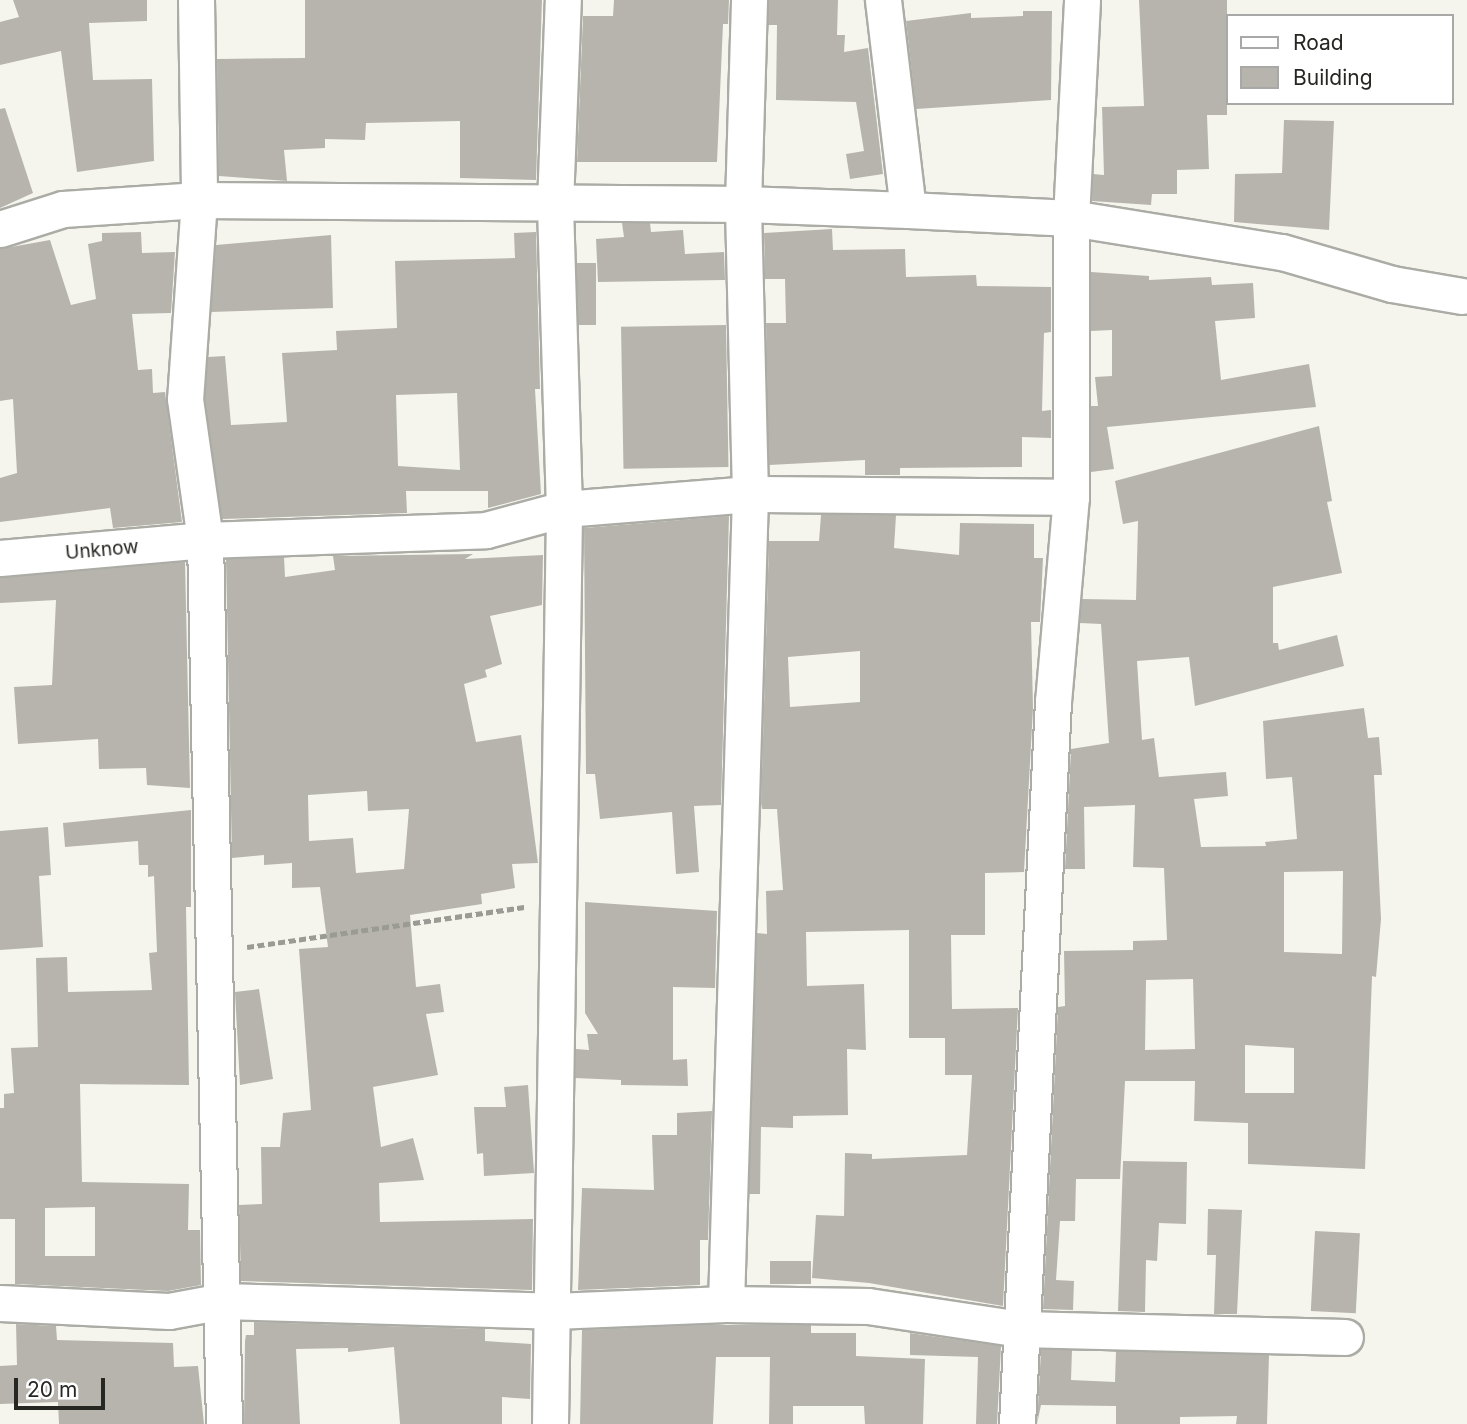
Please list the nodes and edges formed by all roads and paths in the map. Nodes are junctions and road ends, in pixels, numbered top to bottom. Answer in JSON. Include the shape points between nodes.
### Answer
{"nodes":[{"id":1,"x":196,"y":0,"type":"edge"},
{"id":2,"x":563,"y":0,"type":"edge"},
{"id":3,"x":749,"y":0,"type":"edge"},
{"id":4,"x":883,"y":0,"type":"edge"},
{"id":5,"x":1082,"y":0,"type":"edge"},
{"id":6,"x":199,"y":200,"type":"junction"},
{"id":7,"x":555,"y":204,"type":"junction"},
{"id":8,"x":743,"y":204,"type":"junction"},
{"id":9,"x":908,"y":210,"type":"junction"},
{"id":10,"x":1071,"y":218,"type":"junction"},
{"id":11,"x":0,"y":229,"type":"edge"},
{"id":12,"x":1462,"y":296,"type":"dead end"},
{"id":13,"x":750,"y":494,"type":"junction"},
{"id":14,"x":1071,"y":497,"type":"junction"},
{"id":15,"x":565,"y":509,"type":"junction"},
{"id":16,"x":205,"y":540,"type":"junction"},
{"id":17,"x":0,"y":558,"type":"edge"},
{"id":18,"x":559,"y":902,"type":"junction"},
{"id":19,"x":215,"y":952,"type":"junction"},
{"id":20,"x":223,"y":1301,"type":"junction"},
{"id":21,"x":0,"y":1303,"type":"edge"},
{"id":22,"x":726,"y":1304,"type":"junction"},
{"id":23,"x":553,"y":1311,"type":"junction"},
{"id":24,"x":1020,"y":1329,"type":"junction"},
{"id":25,"x":1345,"y":1338,"type":"dead end"},
{"id":26,"x":224,"y":1424,"type":"edge"},
{"id":27,"x":550,"y":1424,"type":"edge"},
{"id":28,"x":1017,"y":1424,"type":"edge"}],
"edges":[{"from":1,"to":6,"type":"street"},
{"from":2,"to":7,"type":"street"},
{"from":3,"to":8,"type":"street"},
{"from":4,"to":9,"type":"street"},
{"from":5,"to":10,"type":"street"},
{"from":6,"to":7,"type":"street"},
{"from":6,"to":11,"type":"street","via":[[63,209]]},
{"from":6,"to":16,"type":"street","via":[[185,399]]},
{"from":7,"to":8,"type":"street"},
{"from":7,"to":15,"type":"street"},
{"from":8,"to":9,"type":"street"},
{"from":8,"to":13,"type":"street"},
{"from":9,"to":10,"type":"street"},
{"from":10,"to":12,"type":"street","via":[[1282,253],[1391,284]]},
{"from":10,"to":14,"type":"street"},
{"from":13,"to":14,"type":"street","name":"Unknow"},
{"from":13,"to":15,"type":"street","name":"Unknow"},
{"from":13,"to":22,"type":"street"},
{"from":14,"to":24,"type":"street","via":[[1053,702]]},
{"from":15,"to":16,"type":"street","name":"Unknow","via":[[486,530]]},
{"from":15,"to":18,"type":"street"},
{"from":16,"to":17,"type":"street","name":"Unknow"},
{"from":16,"to":19,"type":"street"},
{"from":18,"to":19,"type":"path"},
{"from":18,"to":23,"type":"street"},
{"from":19,"to":20,"type":"street"},
{"from":20,"to":21,"type":"street","via":[[170,1311]]},
{"from":20,"to":23,"type":"street"},
{"from":20,"to":26,"type":"street"},
{"from":22,"to":23,"type":"street"},
{"from":22,"to":24,"type":"street","via":[[868,1306]]},
{"from":23,"to":27,"type":"street"},
{"from":24,"to":25,"type":"street"},
{"from":24,"to":28,"type":"street"}]}
